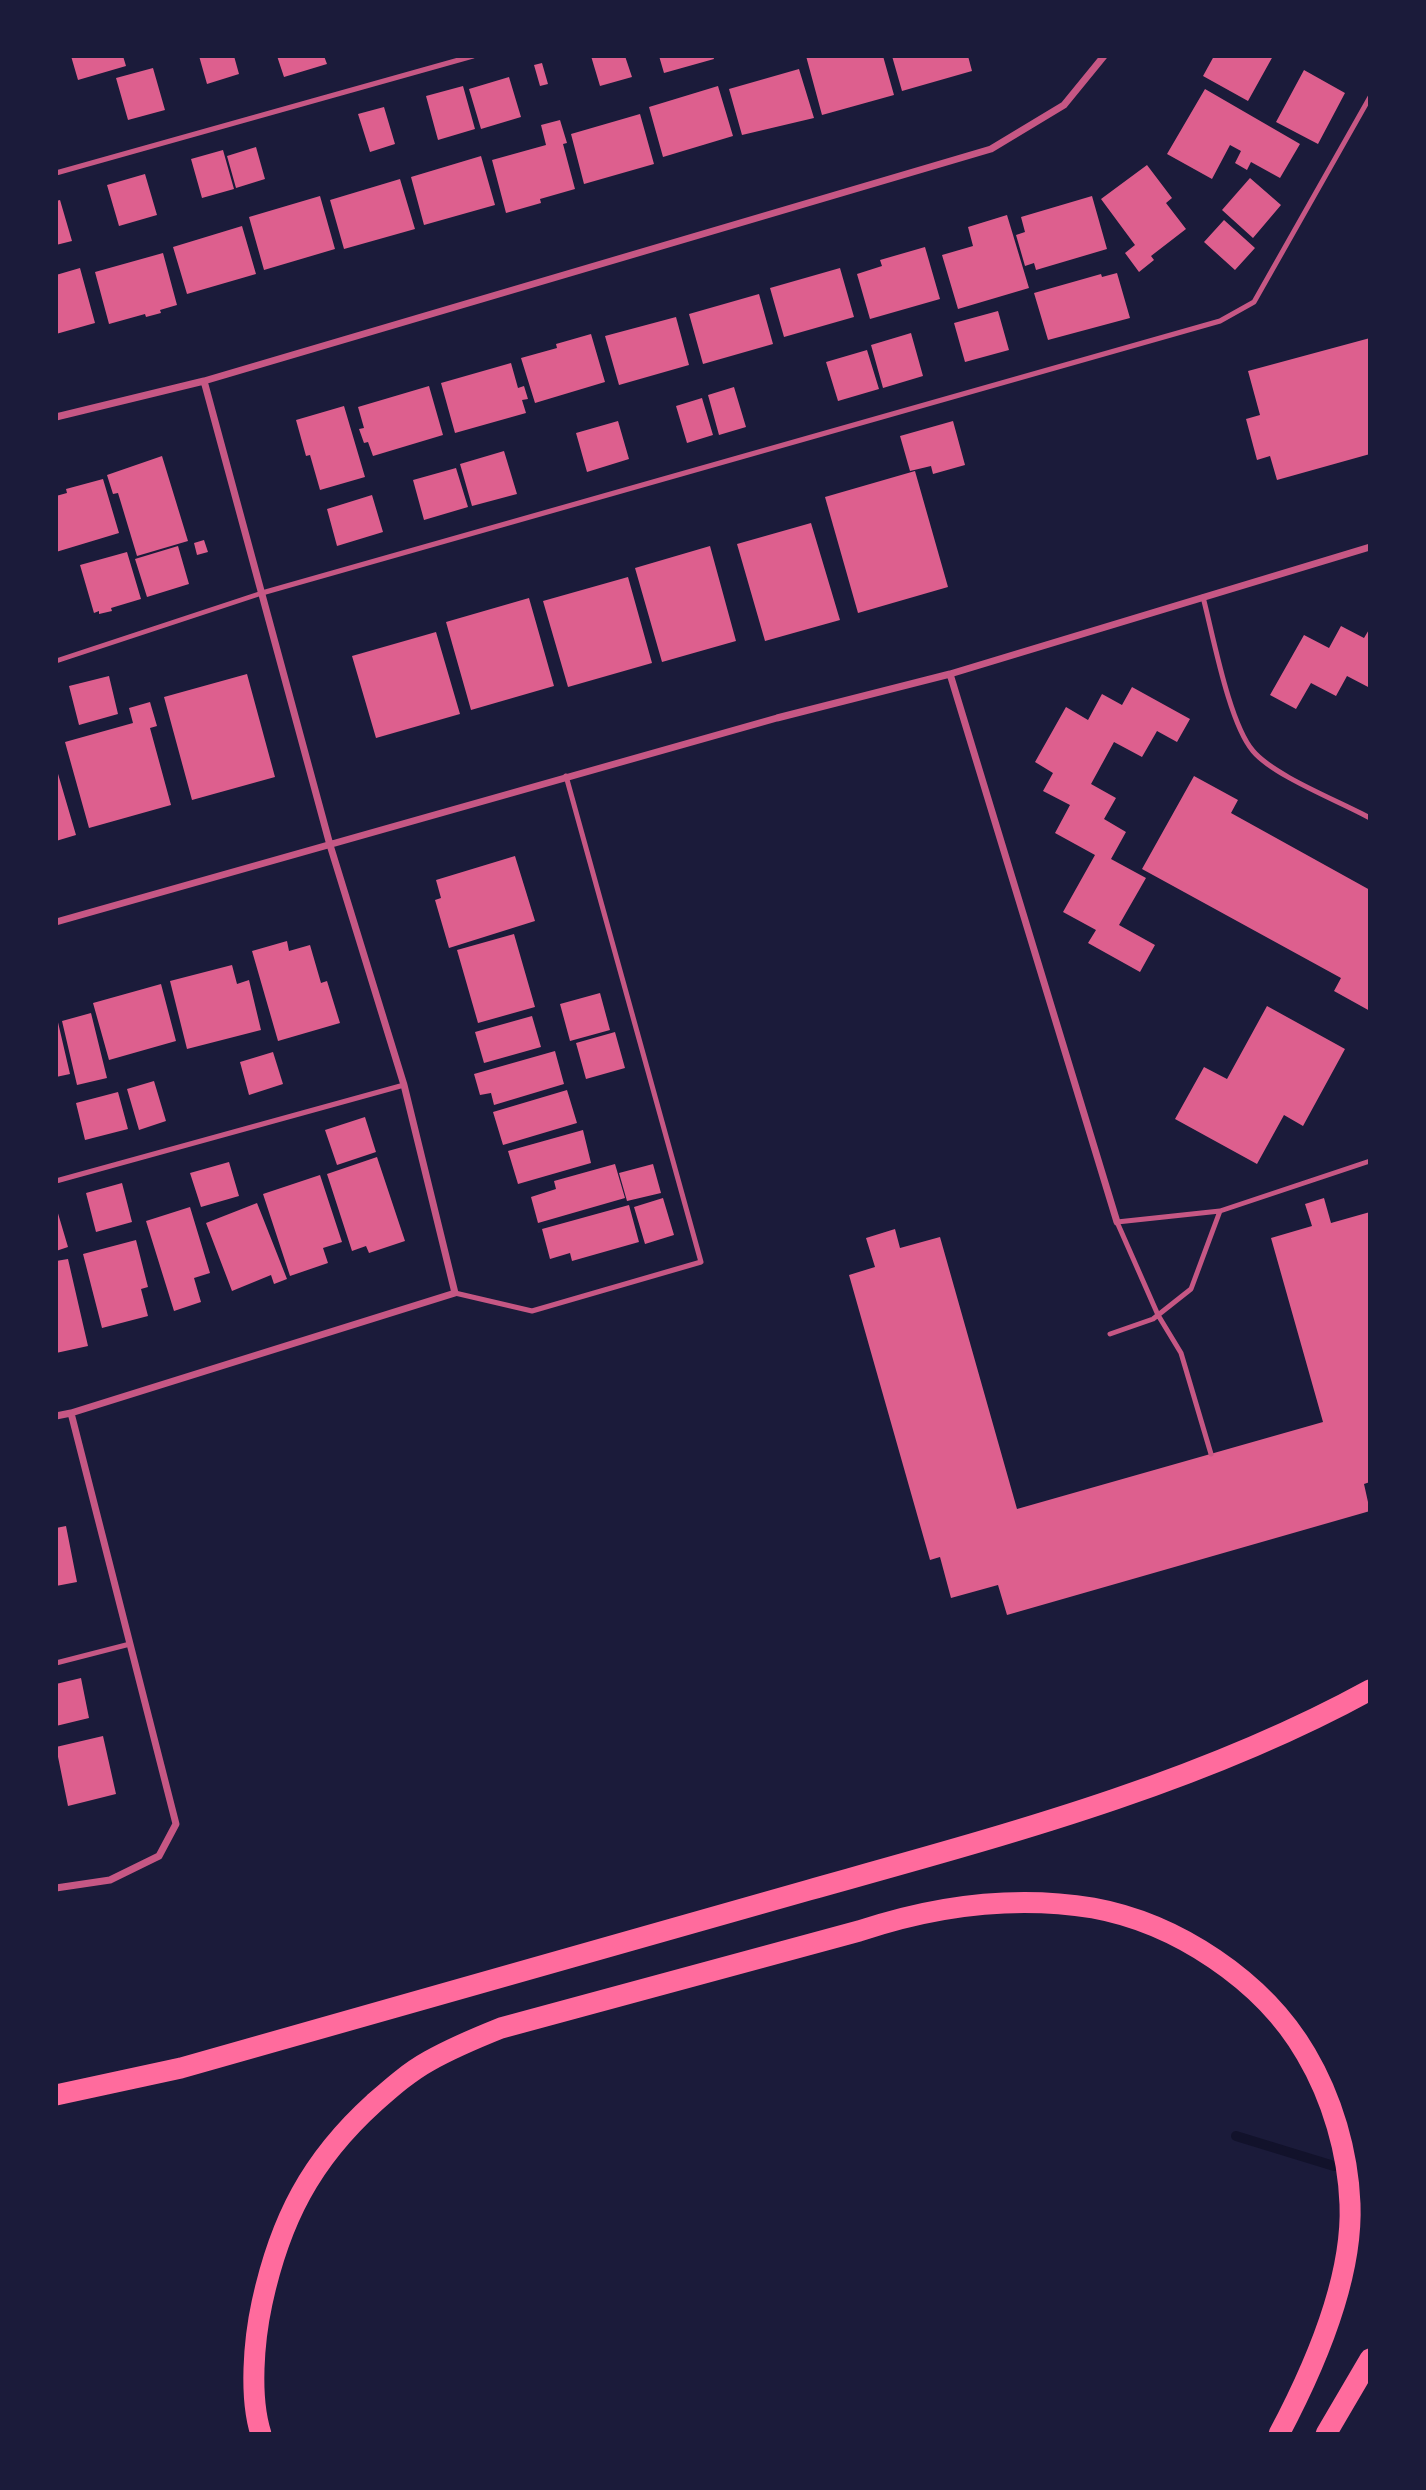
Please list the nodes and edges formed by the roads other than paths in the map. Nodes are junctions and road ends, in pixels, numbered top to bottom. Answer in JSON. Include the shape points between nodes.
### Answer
{"nodes":[{"id":1,"x":473,"y":56,"type":"edge"},
{"id":2,"x":1104,"y":56,"type":"edge"},
{"id":3,"x":1370,"y":97,"type":"edge"},
{"id":4,"x":56,"y":173,"type":"edge"},
{"id":5,"x":204,"y":381,"type":"junction"},
{"id":6,"x":56,"y":417,"type":"edge"},
{"id":7,"x":1370,"y":547,"type":"edge"},
{"id":8,"x":262,"y":593,"type":"junction"},
{"id":9,"x":1203,"y":597,"type":"junction"},
{"id":10,"x":56,"y":661,"type":"edge"},
{"id":11,"x":950,"y":674,"type":"junction"},
{"id":12,"x":566,"y":776,"type":"junction"},
{"id":13,"x":1370,"y":818,"type":"edge"},
{"id":14,"x":330,"y":845,"type":"junction"},
{"id":15,"x":56,"y":922,"type":"edge"},
{"id":16,"x":404,"y":1084,"type":"junction"},
{"id":17,"x":1370,"y":1161,"type":"edge"},
{"id":18,"x":56,"y":1181,"type":"edge"},
{"id":19,"x":1220,"y":1211,"type":"junction"},
{"id":20,"x":1117,"y":1223,"type":"junction"},
{"id":21,"x":456,"y":1293,"type":"junction"},
{"id":22,"x":1158,"y":1315,"type":"junction"},
{"id":23,"x":1110,"y":1335,"type":"dead end"},
{"id":24,"x":71,"y":1413,"type":"junction"},
{"id":25,"x":56,"y":1416,"type":"edge"},
{"id":26,"x":1211,"y":1454,"type":"dead end"},
{"id":27,"x":130,"y":1644,"type":"junction"},
{"id":28,"x":56,"y":1663,"type":"edge"},
{"id":29,"x":1370,"y":1690,"type":"edge"},
{"id":30,"x":56,"y":1888,"type":"edge"},
{"id":31,"x":56,"y":2095,"type":"edge"},
{"id":32,"x":1370,"y":2359,"type":"edge"},
{"id":33,"x":261,"y":2434,"type":"edge"},
{"id":34,"x":1279,"y":2434,"type":"edge"},
{"id":35,"x":1326,"y":2434,"type":"edge"}],
"edges":[{"from":1,"to":4,"type":"lane"},
{"from":2,"to":5,"type":"street","via":[[1064,105],[991,149]]},
{"from":3,"to":8,"type":"lane","via":[[1254,302],[1220,321]]},
{"from":5,"to":6,"type":"street"},
{"from":5,"to":8,"type":"street"},
{"from":7,"to":9,"type":"street"},
{"from":8,"to":10,"type":"lane"},
{"from":8,"to":14,"type":"street"},
{"from":9,"to":11,"type":"street"},
{"from":9,"to":13,"type":"lane","via":[[1237,724],[1253,751],[1281,773]]},
{"from":11,"to":12,"type":"street"},
{"from":11,"to":20,"type":"street"},
{"from":12,"to":14,"type":"street"},
{"from":12,"to":21,"type":"lane","via":[[701,1262],[532,1311]]},
{"from":14,"to":15,"type":"street"},
{"from":14,"to":16,"type":"street"},
{"from":16,"to":18,"type":"lane"},
{"from":16,"to":21,"type":"street"},
{"from":17,"to":19,"type":"lane"},
{"from":19,"to":20,"type":"lane"},
{"from":19,"to":22,"type":"lane","via":[[1191,1289]]},
{"from":20,"to":22,"type":"lane"},
{"from":21,"to":24,"type":"street"},
{"from":22,"to":23,"type":"lane"},
{"from":22,"to":26,"type":"lane","via":[[1181,1353]]},
{"from":24,"to":25,"type":"street"},
{"from":24,"to":27,"type":"street"},
{"from":27,"to":28,"type":"lane"},
{"from":27,"to":30,"type":"street","via":[[176,1824],[159,1856],[110,1880]]},
{"from":29,"to":31,"type":"highway","via":[[1236,1753],[1028,1827],[181,2068]]},
{"from":32,"to":35,"type":"highway"},
{"from":33,"to":34,"type":"highway","via":[[254,2381],[255,2337],[277,2246],[292,2208],[332,2145],[418,2068],[501,2028],[899,1918],[998,1903],[1094,1908],[1180,1938],[1249,1986],[1306,2053],[1346,2154],[1350,2206],[1336,2302]]}]}
